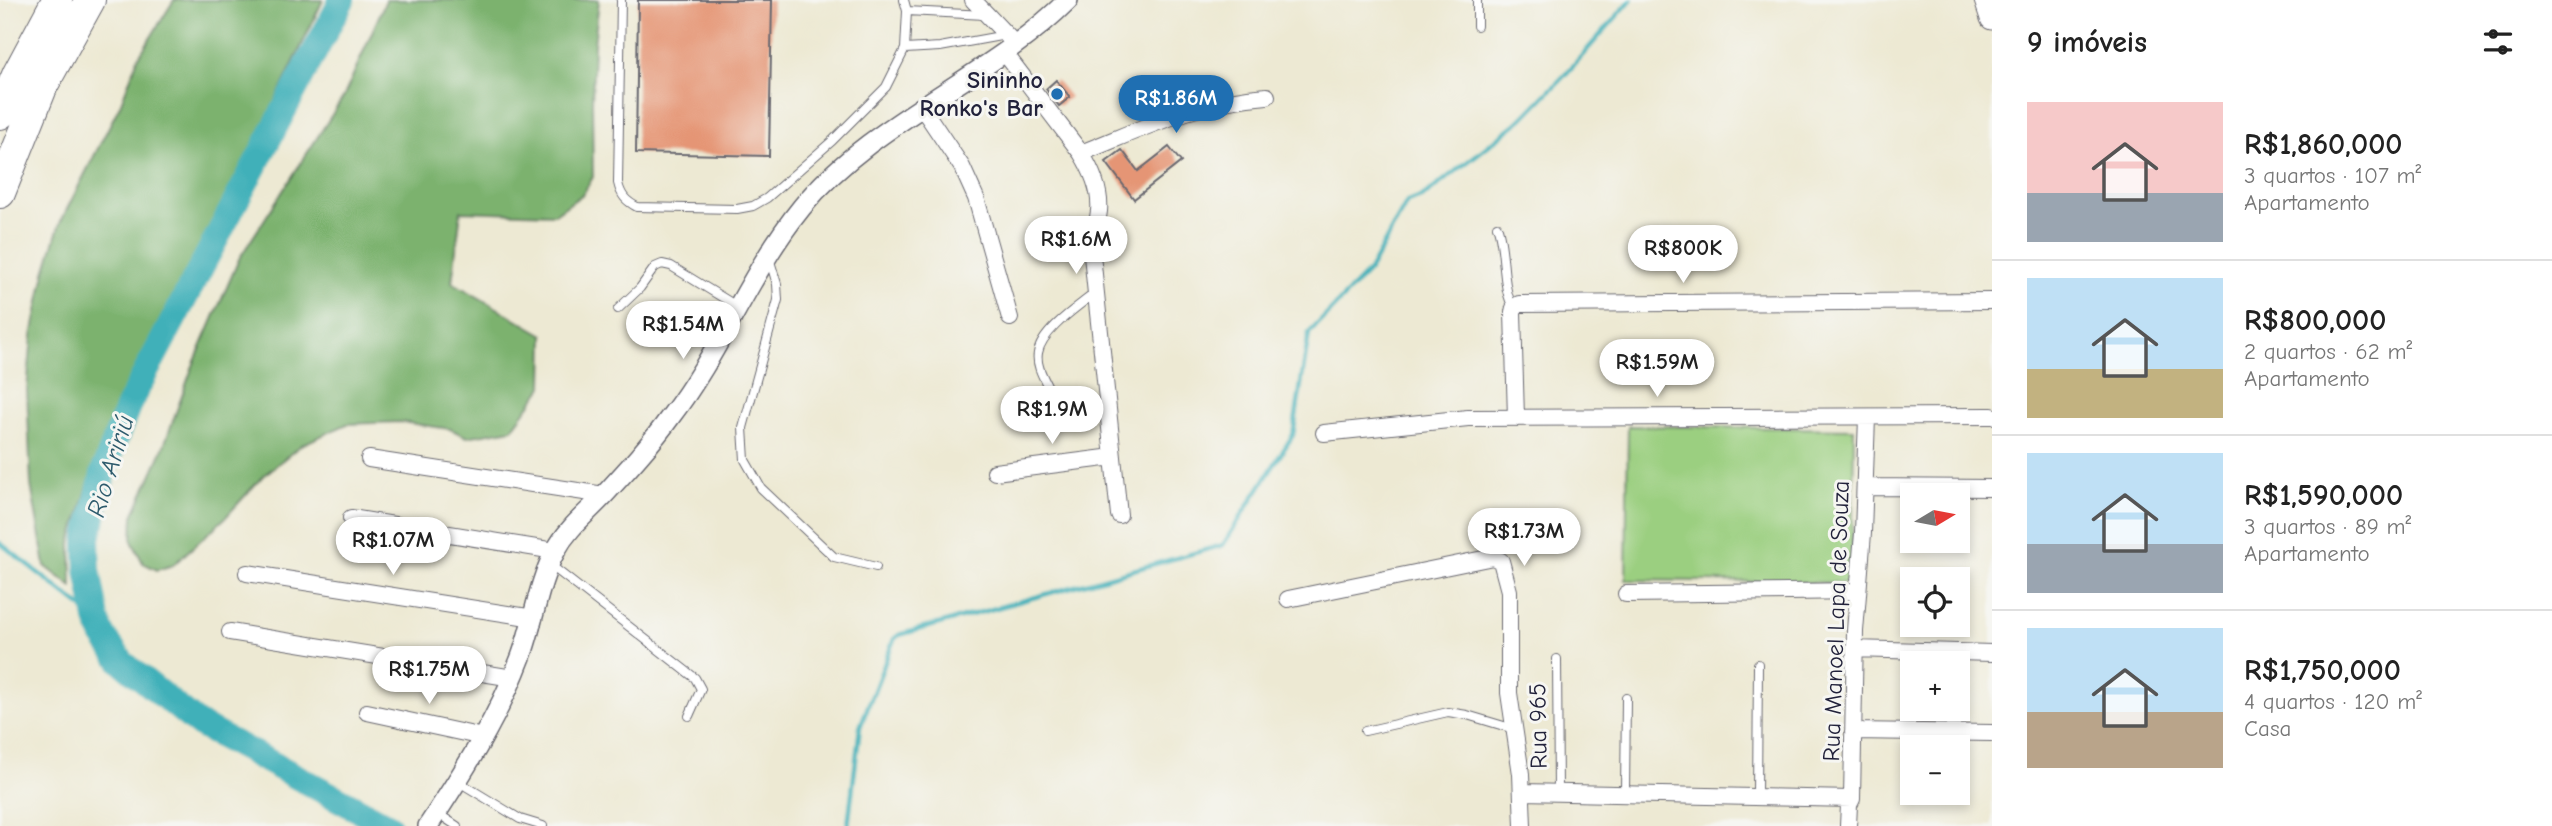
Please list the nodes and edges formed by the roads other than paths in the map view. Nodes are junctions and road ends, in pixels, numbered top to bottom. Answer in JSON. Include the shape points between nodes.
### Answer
{"nodes":[{"id":1,"x":57,"y":0,"type":"edge"},
{"id":2,"x":90,"y":0,"type":"edge"},
{"id":3,"x":621,"y":0,"type":"edge"},
{"id":4,"x":904,"y":0,"type":"edge"},
{"id":5,"x":974,"y":0,"type":"edge"},
{"id":6,"x":1068,"y":0,"type":"edge"},
{"id":7,"x":1477,"y":0,"type":"edge"},
{"id":8,"x":1986,"y":0,"type":"edge"},
{"id":9,"x":907,"y":11,"type":"junction"},
{"id":10,"x":988,"y":15,"type":"junction"},
{"id":11,"x":1992,"y":18,"type":"edge"},
{"id":12,"x":1477,"y":26,"type":"dead end"},
{"id":13,"x":1008,"y":43,"type":"junction"},
{"id":14,"x":905,"y":49,"type":"junction"},
{"id":15,"x":1267,"y":96,"type":"dead end"},
{"id":16,"x":921,"y":106,"type":"junction"},
{"id":17,"x":0,"y":114,"type":"edge"},
{"id":18,"x":1081,"y":153,"type":"junction"},
{"id":19,"x":0,"y":193,"type":"edge"},
{"id":20,"x":1497,"y":226,"type":"dead end"},
{"id":21,"x":768,"y":255,"type":"junction"},
{"id":22,"x":1096,"y":292,"type":"junction"},
{"id":23,"x":1992,"y":301,"type":"edge"},
{"id":24,"x":738,"y":307,"type":"junction"},
{"id":25,"x":1514,"y":308,"type":"junction"},
{"id":26,"x":618,"y":309,"type":"dead end"},
{"id":27,"x":1010,"y":318,"type":"dead end"},
{"id":28,"x":1047,"y":385,"type":"dead end"},
{"id":29,"x":1992,"y":416,"type":"edge"},
{"id":30,"x":1867,"y":417,"type":"junction"},
{"id":31,"x":1516,"y":418,"type":"junction"},
{"id":32,"x":1325,"y":433,"type":"dead end"},
{"id":33,"x":1113,"y":457,"type":"junction"},
{"id":34,"x":369,"y":459,"type":"dead end"},
{"id":35,"x":995,"y":472,"type":"dead end"},
{"id":36,"x":1865,"y":487,"type":"junction"},
{"id":37,"x":1992,"y":488,"type":"edge"},
{"id":38,"x":604,"y":495,"type":"junction"},
{"id":39,"x":1119,"y":515,"type":"dead end"},
{"id":40,"x":351,"y":519,"type":"dead end"},
{"id":41,"x":552,"y":558,"type":"junction"},
{"id":42,"x":876,"y":567,"type":"dead end"},
{"id":43,"x":247,"y":573,"type":"dead end"},
{"id":44,"x":1857,"y":591,"type":"junction"},
{"id":45,"x":1626,"y":594,"type":"dead end"},
{"id":46,"x":1288,"y":599,"type":"dead end"},
{"id":47,"x":534,"y":618,"type":"junction"},
{"id":48,"x":230,"y":632,"type":"dead end"},
{"id":49,"x":1854,"y":649,"type":"junction"},
{"id":50,"x":1992,"y":653,"type":"edge"},
{"id":51,"x":1557,"y":659,"type":"dead end"},
{"id":52,"x":1758,"y":664,"type":"dead end"},
{"id":53,"x":513,"y":678,"type":"junction"},
{"id":54,"x":1626,"y":698,"type":"dead end"},
{"id":55,"x":367,"y":712,"type":"dead end"},
{"id":56,"x":689,"y":716,"type":"dead end"},
{"id":57,"x":1514,"y":729,"type":"junction"},
{"id":58,"x":1364,"y":731,"type":"dead end"},
{"id":59,"x":1853,"y":732,"type":"junction"},
{"id":60,"x":1992,"y":733,"type":"edge"},
{"id":61,"x":483,"y":737,"type":"junction"},
{"id":62,"x":456,"y":780,"type":"junction"},
{"id":63,"x":1522,"y":792,"type":"junction"},
{"id":64,"x":1558,"y":792,"type":"junction"},
{"id":65,"x":1625,"y":794,"type":"junction"},
{"id":66,"x":1757,"y":797,"type":"junction"},
{"id":67,"x":1852,"y":799,"type":"junction"},
{"id":68,"x":433,"y":819,"type":"edge"},
{"id":69,"x":457,"y":826,"type":"edge"},
{"id":70,"x":543,"y":826,"type":"edge"},
{"id":71,"x":1523,"y":826,"type":"edge"},
{"id":72,"x":1848,"y":826,"type":"edge"}],
"edges":[{"from":1,"to":17,"type":"highway"},
{"from":2,"to":19,"type":"highway","via":[[43,85]]},
{"from":3,"to":14,"type":"lane","via":[[618,183],[627,202],[637,207],[737,209],[767,198],[886,87]]},
{"from":4,"to":9,"type":"lane"},
{"from":5,"to":10,"type":"street"},
{"from":6,"to":13,"type":"street"},
{"from":7,"to":12,"type":"lane"},
{"from":8,"to":11,"type":"main road"},
{"from":9,"to":10,"type":"lane"},
{"from":9,"to":14,"type":"lane"},
{"from":10,"to":13,"type":"street"},
{"from":13,"to":14,"type":"lane"},
{"from":13,"to":16,"type":"street"},
{"from":13,"to":18,"type":"street"},
{"from":15,"to":18,"type":"street","via":[[1190,109]]},
{"from":16,"to":21,"type":"street","via":[[818,189]]},
{"from":16,"to":27,"type":"street","via":[[962,167],[976,198]]},
{"from":18,"to":22,"type":"street","via":[[1094,178],[1099,204],[1092,255]]},
{"from":20,"to":25,"type":"lane"},
{"from":21,"to":24,"type":"street"},
{"from":21,"to":42,"type":"lane","via":[[778,300],[743,428],[745,460],[761,488],[834,556]]},
{"from":22,"to":28,"type":"lane","via":[[1041,342],[1038,362]]},
{"from":22,"to":33,"type":"street"},
{"from":23,"to":25,"type":"street","via":[[1519,304]]},
{"from":24,"to":26,"type":"lane","via":[[662,264]]},
{"from":24,"to":38,"type":"street","via":[[673,415]]},
{"from":25,"to":31,"type":"street"},
{"from":29,"to":30,"type":"street"},
{"from":30,"to":31,"type":"street"},
{"from":30,"to":36,"type":"street","name":"Rua Manoel Lapa de Souza"},
{"from":31,"to":32,"type":"street","via":[[1468,418]]},
{"from":33,"to":35,"type":"street"},
{"from":33,"to":39,"type":"street"},
{"from":34,"to":38,"type":"street"},
{"from":36,"to":37,"type":"street"},
{"from":36,"to":44,"type":"street","name":"Rua Manoel Lapa de Souza"},
{"from":38,"to":41,"type":"street","via":[[574,523]]},
{"from":40,"to":41,"type":"street"},
{"from":41,"to":47,"type":"street"},
{"from":41,"to":56,"type":"lane","via":[[695,678],[701,689]]},
{"from":43,"to":47,"type":"street"},
{"from":44,"to":45,"type":"street"},
{"from":44,"to":49,"type":"street","name":"Rua Manoel Lapa de Souza"},
{"from":46,"to":57,"type":"street","via":[[1493,558],[1501,561],[1509,591],[1509,692]]},
{"from":47,"to":53,"type":"street"},
{"from":48,"to":53,"type":"street"},
{"from":49,"to":50,"type":"street"},
{"from":49,"to":59,"type":"street","name":"Rua Manoel Lapa de Souza"},
{"from":51,"to":64,"type":"lane","name":"Rua 965"},
{"from":52,"to":66,"type":"lane"},
{"from":53,"to":61,"type":"street"},
{"from":54,"to":65,"type":"lane"},
{"from":55,"to":61,"type":"street"},
{"from":57,"to":58,"type":"lane","via":[[1448,712]]},
{"from":57,"to":63,"type":"street"},
{"from":59,"to":60,"type":"street"},
{"from":59,"to":67,"type":"street","name":"Rua Manoel Lapa de Souza"},
{"from":61,"to":62,"type":"street"},
{"from":62,"to":68,"type":"street"},
{"from":62,"to":70,"type":"lane","via":[[520,819]]},
{"from":63,"to":64,"type":"street"},
{"from":63,"to":71,"type":"street"},
{"from":64,"to":65,"type":"street"},
{"from":65,"to":66,"type":"street"},
{"from":66,"to":67,"type":"street"},
{"from":67,"to":72,"type":"street","name":"Rua Manoel Lapa de Souza"},
{"from":68,"to":69,"type":"lane"}]}
